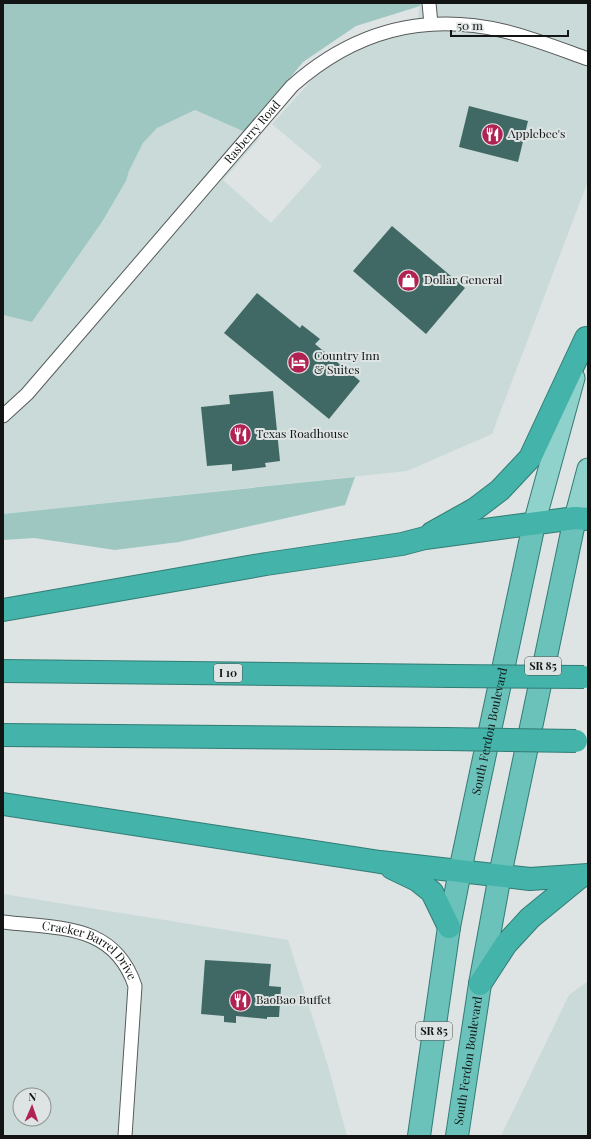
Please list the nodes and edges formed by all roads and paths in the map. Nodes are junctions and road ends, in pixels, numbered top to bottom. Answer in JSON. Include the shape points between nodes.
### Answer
{"nodes":[{"id":1,"x":429,"y":3,"type":"edge"},
{"id":2,"x":431,"y":24,"type":"junction"},
{"id":3,"x":588,"y":58,"type":"edge"},
{"id":4,"x":587,"y":335,"type":"edge"},
{"id":5,"x":3,"y":416,"type":"edge"},
{"id":6,"x":588,"y":469,"type":"edge"},
{"id":7,"x":582,"y":518,"type":"edge"},
{"id":8,"x":534,"y":524,"type":"junction"},
{"id":9,"x":425,"y":538,"type":"junction"},
{"id":10,"x":3,"y":610,"type":"edge"},
{"id":11,"x":3,"y":671,"type":"edge"},
{"id":12,"x":586,"y":677,"type":"edge"},
{"id":13,"x":3,"y":736,"type":"edge"},
{"id":14,"x":582,"y":741,"type":"edge"},
{"id":15,"x":3,"y":804,"type":"edge"},
{"id":16,"x":380,"y":862,"type":"junction"},
{"id":17,"x":460,"y":871,"type":"junction"},
{"id":18,"x":500,"y":875,"type":"junction"},
{"id":19,"x":584,"y":876,"type":"edge"},
{"id":20,"x":3,"y":922,"type":"edge"},
{"id":21,"x":449,"y":927,"type":"junction"},
{"id":22,"x":480,"y":984,"type":"junction"},
{"id":23,"x":125,"y":1136,"type":"edge"},
{"id":24,"x":419,"y":1136,"type":"edge"},
{"id":25,"x":457,"y":1136,"type":"edge"}],
"edges":[{"from":1,"to":2,"type":"street"},
{"from":2,"to":3,"type":"street","name":"Rasberry Road","via":[[462,24],[505,32]]},
{"from":2,"to":5,"type":"street","name":"Rasberry Road","via":[[395,29],[357,42],[323,61],[292,86],[27,394]]},
{"from":4,"to":8,"type":"main road","name":"South Ferdon Boulevard","number":"SR 85"},
{"from":4,"to":9,"type":"highway","via":[[530,458],[487,500]]},
{"from":6,"to":7,"type":"main road","name":"South Ferdon Boulevard","number":"SR 85"},
{"from":7,"to":8,"type":"highway"},
{"from":7,"to":18,"type":"highway","name":"South Ferdon Boulevard","number":"SR 85"},
{"from":8,"to":9,"type":"highway"},
{"from":8,"to":17,"type":"highway","name":"South Ferdon Boulevard","number":"SR 85"},
{"from":9,"to":10,"type":"highway","via":[[402,544],[266,564]]},
{"from":11,"to":12,"type":"highway","number":"I 10","bridge":true},
{"from":13,"to":14,"type":"highway","bridge":true},
{"from":15,"to":16,"type":"highway"},
{"from":16,"to":17,"type":"highway"},
{"from":16,"to":21,"type":"highway","via":[[417,880],[432,892]]},
{"from":17,"to":18,"type":"highway"},
{"from":17,"to":21,"type":"highway","name":"South Ferdon Boulevard","number":"SR 85"},
{"from":18,"to":19,"type":"highway","via":[[530,879]]},
{"from":18,"to":22,"type":"highway","name":"South Ferdon Boulevard","number":"SR 85"},
{"from":19,"to":22,"type":"highway","via":[[530,918],[506,944]]},
{"from":20,"to":23,"type":"street","name":"Cracker Barrel Drive","via":[[83,932],[110,946],[121,957],[130,972],[135,986]]},
{"from":21,"to":24,"type":"highway","name":"South Ferdon Boulevard","number":"SR 85"},
{"from":22,"to":25,"type":"highway","name":"South Ferdon Boulevard","number":"SR 85"}]}
